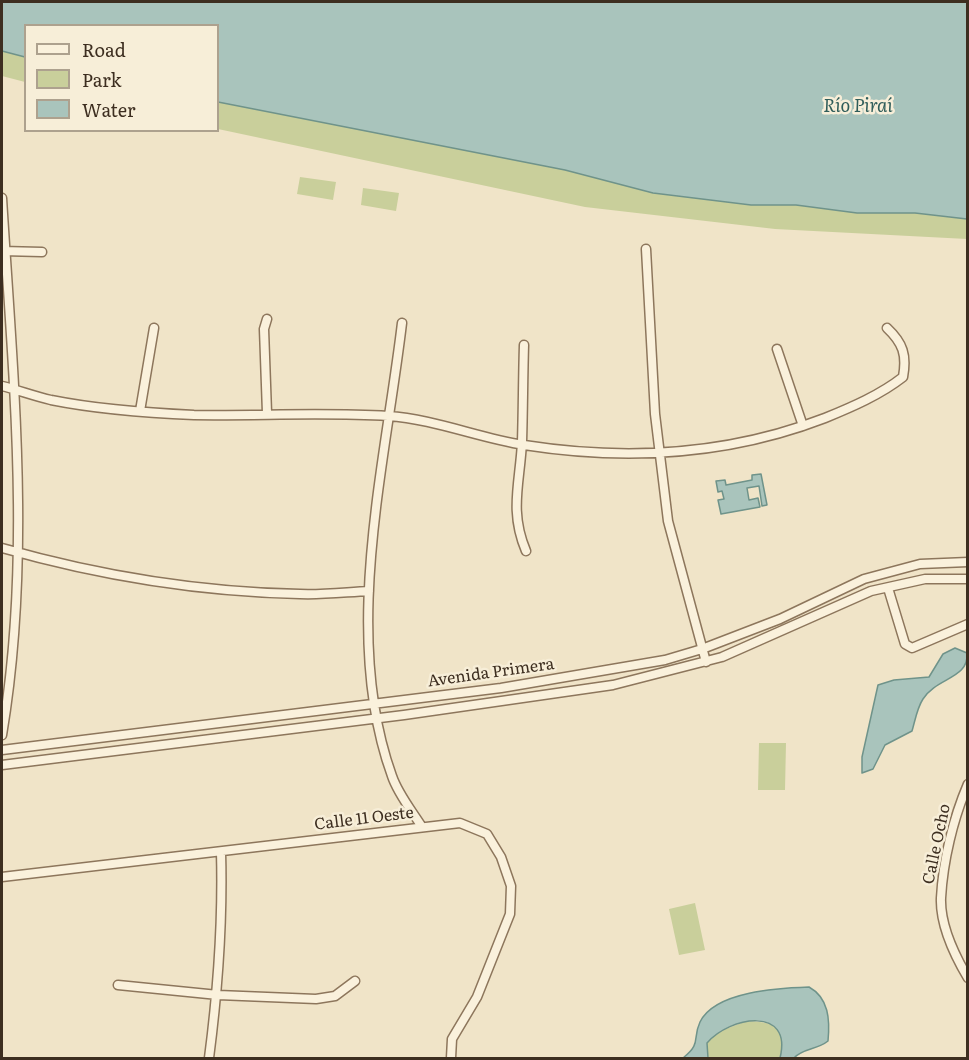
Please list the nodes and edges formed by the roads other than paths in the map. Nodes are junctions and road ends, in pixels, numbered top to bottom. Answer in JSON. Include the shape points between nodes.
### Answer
{"nodes":[{"id":1,"x":2,"y":198,"type":"edge"},
{"id":2,"x":646,"y":249,"type":"dead end"},
{"id":3,"x":3,"y":251,"type":"edge"},
{"id":4,"x":42,"y":252,"type":"dead end"},
{"id":5,"x":267,"y":319,"type":"dead end"},
{"id":6,"x":402,"y":323,"type":"dead end"},
{"id":7,"x":154,"y":328,"type":"dead end"},
{"id":8,"x":887,"y":328,"type":"dead end"},
{"id":9,"x":524,"y":345,"type":"dead end"},
{"id":10,"x":777,"y":349,"type":"dead end"},
{"id":11,"x":2,"y":386,"type":"edge"},
{"id":12,"x":15,"y":389,"type":"junction"},
{"id":13,"x":140,"y":411,"type":"junction"},
{"id":14,"x":267,"y":413,"type":"junction"},
{"id":15,"x":391,"y":416,"type":"junction"},
{"id":16,"x":803,"y":426,"type":"junction"},
{"id":17,"x":522,"y":445,"type":"junction"},
{"id":18,"x":660,"y":454,"type":"junction"},
{"id":19,"x":2,"y":548,"type":"edge"},
{"id":20,"x":526,"y":551,"type":"dead end"},
{"id":21,"x":17,"y":553,"type":"junction"},
{"id":22,"x":968,"y":562,"type":"edge"},
{"id":23,"x":968,"y":579,"type":"edge"},
{"id":24,"x":888,"y":588,"type":"junction"},
{"id":25,"x":369,"y":591,"type":"junction"},
{"id":26,"x":968,"y":624,"type":"edge"},
{"id":27,"x":702,"y":649,"type":"junction"},
{"id":28,"x":706,"y":662,"type":"junction"},
{"id":29,"x":372,"y":704,"type":"junction"},
{"id":30,"x":375,"y":718,"type":"junction"},
{"id":31,"x":2,"y":735,"type":"edge"},
{"id":32,"x":2,"y":750,"type":"edge"},
{"id":33,"x":2,"y":765,"type":"edge"},
{"id":34,"x":968,"y":784,"type":"edge"},
{"id":35,"x":422,"y":827,"type":"junction"},
{"id":36,"x":220,"y":852,"type":"junction"},
{"id":37,"x":2,"y":877,"type":"edge"},
{"id":38,"x":968,"y":978,"type":"edge"},
{"id":39,"x":355,"y":981,"type":"dead end"},
{"id":40,"x":118,"y":985,"type":"dead end"},
{"id":41,"x":218,"y":995,"type":"junction"},
{"id":42,"x":209,"y":1059,"type":"edge"},
{"id":43,"x":451,"y":1059,"type":"edge"}],
"edges":[{"from":1,"to":3,"type":"street"},
{"from":2,"to":18,"type":"street","via":[[654,414]]},
{"from":3,"to":4,"type":"street"},
{"from":3,"to":12,"type":"street"},
{"from":5,"to":14,"type":"street"},
{"from":6,"to":15,"type":"street"},
{"from":7,"to":13,"type":"street"},
{"from":8,"to":16,"type":"street","via":[[903,347],[903,377],[849,408]]},
{"from":9,"to":17,"type":"street"},
{"from":10,"to":16,"type":"street"},
{"from":11,"to":12,"type":"street"},
{"from":12,"to":13,"type":"street","via":[[50,400]]},
{"from":12,"to":21,"type":"street","via":[[19,458]]},
{"from":13,"to":14,"type":"street","via":[[195,415]]},
{"from":14,"to":15,"type":"street"},
{"from":15,"to":17,"type":"street"},
{"from":15,"to":25,"type":"street","via":[[375,497]]},
{"from":16,"to":18,"type":"street","via":[[709,449]]},
{"from":17,"to":18,"type":"street","via":[[576,453]]},
{"from":17,"to":20,"type":"street","via":[[515,510],[518,533]]},
{"from":18,"to":27,"type":"street","via":[[668,521]]},
{"from":19,"to":21,"type":"street"},
{"from":21,"to":25,"type":"street","via":[[213,588],[302,595]]},
{"from":21,"to":31,"type":"street","via":[[9,688]]},
{"from":22,"to":27,"type":"street","name":"Avenida Primera","via":[[920,564],[864,579],[780,619]]},
{"from":23,"to":24,"type":"street","name":"Avenida Primera","via":[[926,579]]},
{"from":24,"to":26,"type":"street","via":[[905,644],[912,648]]},
{"from":24,"to":28,"type":"street","name":"Avenida Primera","via":[[871,591],[761,642]]},
{"from":25,"to":29,"type":"street"},
{"from":27,"to":28,"type":"street"},
{"from":27,"to":29,"type":"street","name":"Avenida Primera","via":[[665,660],[501,688]]},
{"from":28,"to":30,"type":"street","name":"Avenida Primera","via":[[613,684]]},
{"from":29,"to":30,"type":"street"},
{"from":29,"to":32,"type":"street","name":"Avenida Primera"},
{"from":30,"to":33,"type":"street","name":"Avenida Primera"},
{"from":30,"to":35,"type":"street","via":[[392,779]]},
{"from":34,"to":38,"type":"street","name":"Calle Ocho","via":[[958,806],[941,900],[952,952]]},
{"from":35,"to":36,"type":"street","name":"Calle 11 Oeste"},
{"from":35,"to":43,"type":"street","name":"Calle 11 Oeste","via":[[460,823],[487,834],[501,856],[511,885],[510,914],[477,997],[452,1039]]},
{"from":36,"to":37,"type":"street","name":"Calle 11 Oeste"},
{"from":36,"to":41,"type":"street"},
{"from":39,"to":41,"type":"street","via":[[335,996],[316,999]]},
{"from":40,"to":41,"type":"street"},
{"from":41,"to":42,"type":"street"}]}
